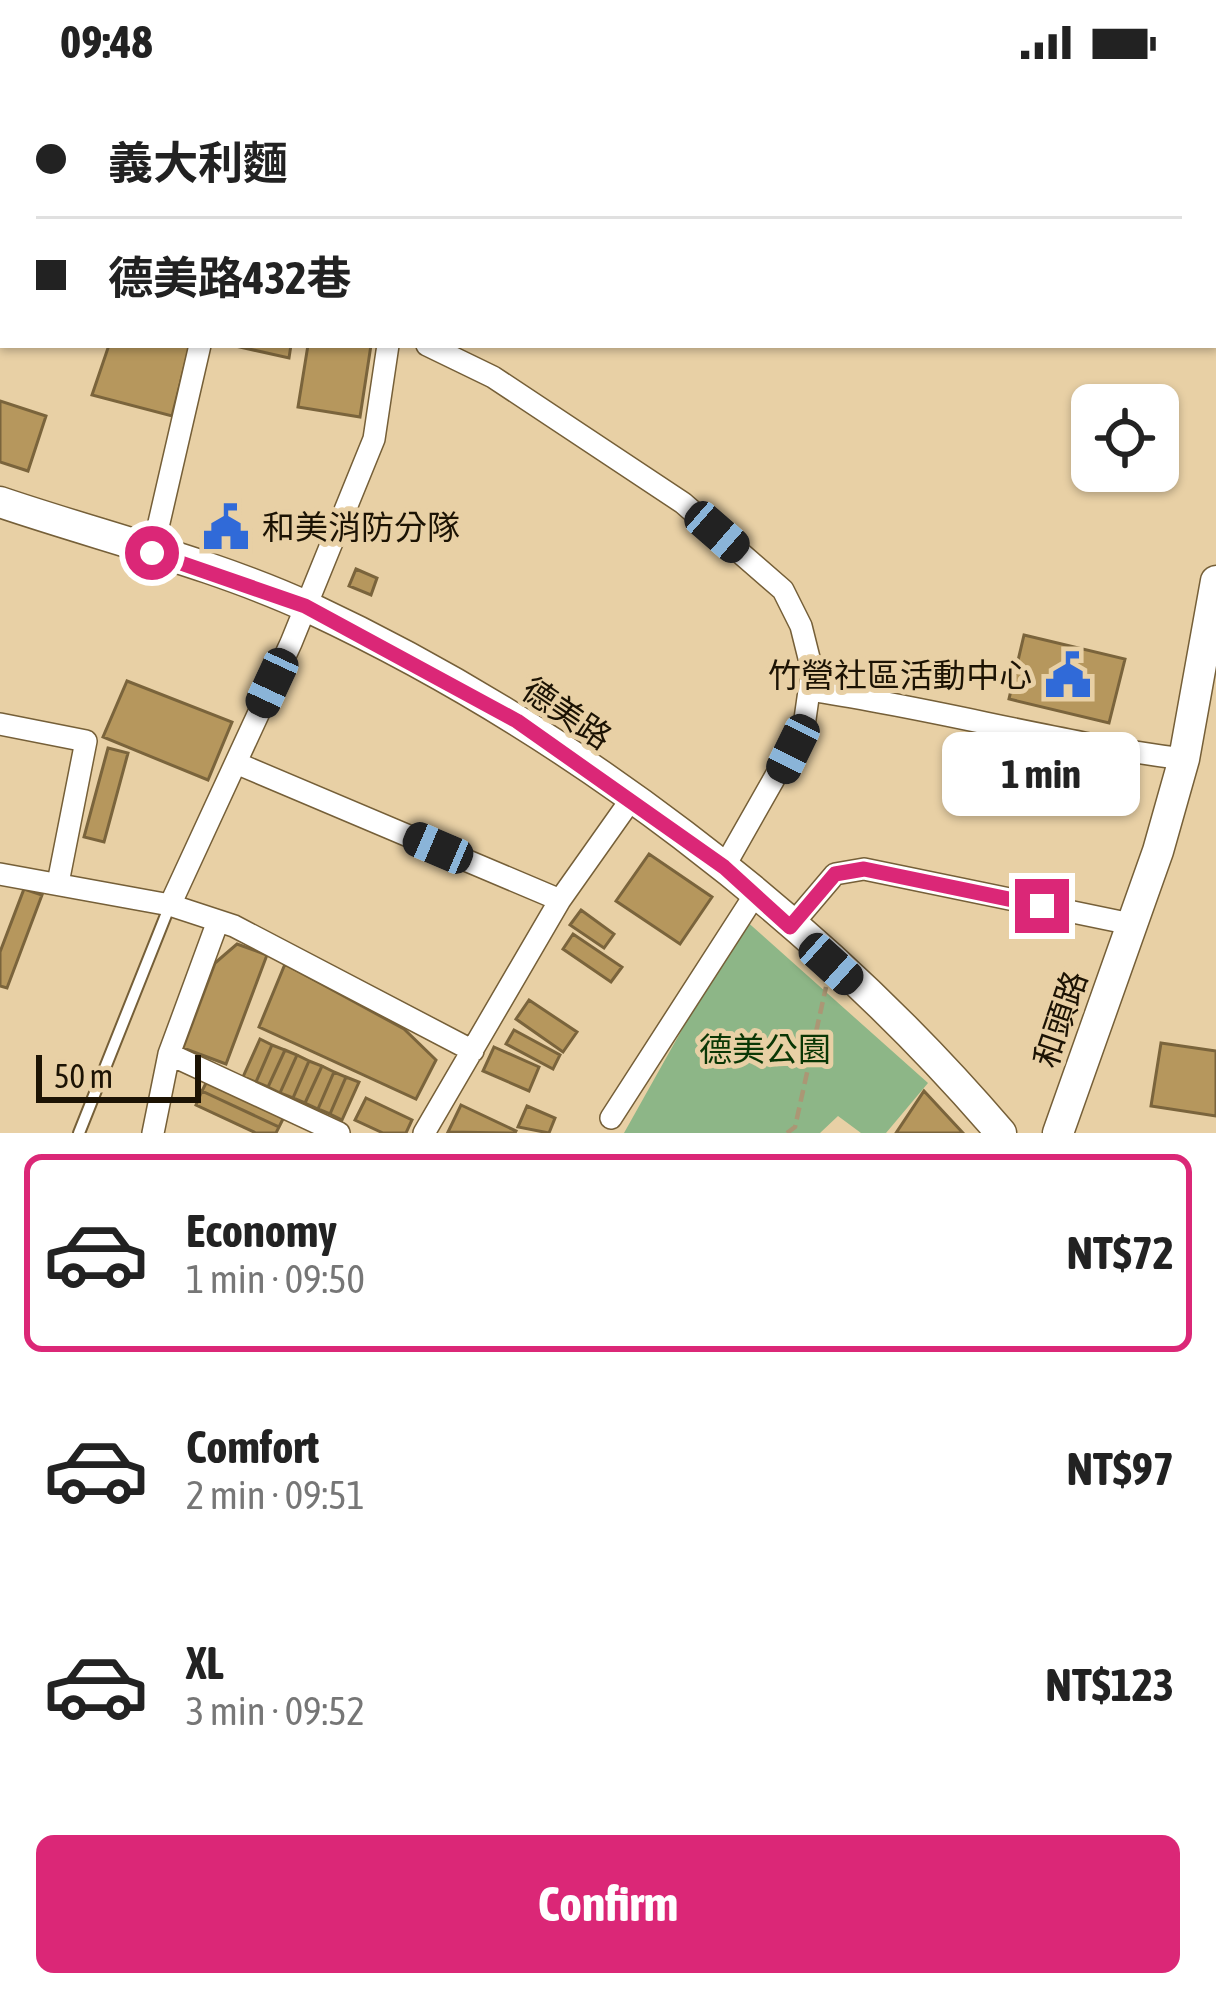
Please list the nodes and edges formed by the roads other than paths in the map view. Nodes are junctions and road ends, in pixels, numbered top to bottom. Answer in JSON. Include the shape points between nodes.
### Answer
{"nodes":[{"id":1,"x":199,"y":348,"type":"edge"},
{"id":2,"x":388,"y":348,"type":"edge"},
{"id":3,"x":433,"y":348,"type":"edge"},
{"id":4,"x":0,"y":502,"type":"edge"},
{"id":5,"x":152,"y":553,"type":"junction"},
{"id":6,"x":1216,"y":581,"type":"edge"},
{"id":7,"x":305,"y":606,"type":"junction"},
{"id":8,"x":808,"y":690,"type":"junction"},
{"id":9,"x":0,"y":724,"type":"edge"},
{"id":10,"x":1184,"y":759,"type":"junction"},
{"id":11,"x":236,"y":763,"type":"junction"},
{"id":12,"x":630,"y":802,"type":"junction"},
{"id":13,"x":724,"y":867,"type":"junction"},
{"id":14,"x":0,"y":874,"type":"edge"},
{"id":15,"x":58,"y":883,"type":"junction"},
{"id":16,"x":757,"y":893,"type":"junction"},
{"id":17,"x":560,"y":900,"type":"junction"},
{"id":18,"x":170,"y":905,"type":"junction"},
{"id":19,"x":218,"y":921,"type":"junction"},
{"id":20,"x":1131,"y":924,"type":"junction"},
{"id":21,"x":790,"y":927,"type":"junction"},
{"id":22,"x":473,"y":1051,"type":"junction"},
{"id":23,"x":170,"y":1054,"type":"junction"},
{"id":24,"x":611,"y":1118,"type":"dead end"},
{"id":25,"x":79,"y":1133,"type":"edge"},
{"id":26,"x":153,"y":1133,"type":"edge"},
{"id":27,"x":339,"y":1133,"type":"edge"},
{"id":28,"x":424,"y":1133,"type":"edge"},
{"id":29,"x":1001,"y":1133,"type":"edge"},
{"id":30,"x":1058,"y":1133,"type":"edge"}],
"edges":[{"from":1,"to":5,"type":"street"},
{"from":2,"to":7,"type":"street","via":[[374,439]]},
{"from":3,"to":8,"type":"street","via":[[493,377],[683,503],[783,590],[801,626],[812,670]]},
{"from":4,"to":5,"type":"main road","name":"德美路"},
{"from":5,"to":7,"type":"main road","name":"德美路"},
{"from":6,"to":10,"type":"main road","name":"和頭路"},
{"from":7,"to":11,"type":"street"},
{"from":7,"to":12,"type":"main road","name":"德美路","via":[[517,721]]},
{"from":8,"to":10,"type":"street","via":[[1074,745]]},
{"from":8,"to":13,"type":"street","via":[[796,741]]},
{"from":9,"to":15,"type":"street","via":[[86,741]]},
{"from":10,"to":20,"type":"main road","name":"和頭路"},
{"from":11,"to":17,"type":"street"},
{"from":11,"to":18,"type":"street"},
{"from":12,"to":13,"type":"main road","name":"德美路"},
{"from":12,"to":17,"type":"street"},
{"from":13,"to":16,"type":"main road","name":"德美路"},
{"from":14,"to":15,"type":"street"},
{"from":15,"to":18,"type":"street"},
{"from":16,"to":21,"type":"main road","name":"德美路"},
{"from":16,"to":24,"type":"street"},
{"from":17,"to":22,"type":"street"},
{"from":18,"to":19,"type":"street"},
{"from":18,"to":25,"type":"lane"},
{"from":19,"to":22,"type":"street"},
{"from":19,"to":23,"type":"street"},
{"from":20,"to":21,"type":"street","via":[[864,869],[835,874]]},
{"from":20,"to":30,"type":"main road","name":"和頭路"},
{"from":21,"to":29,"type":"main road","name":"德美路","via":[[941,1063]]},
{"from":22,"to":28,"type":"street"},
{"from":23,"to":26,"type":"street"},
{"from":23,"to":27,"type":"street"}]}
